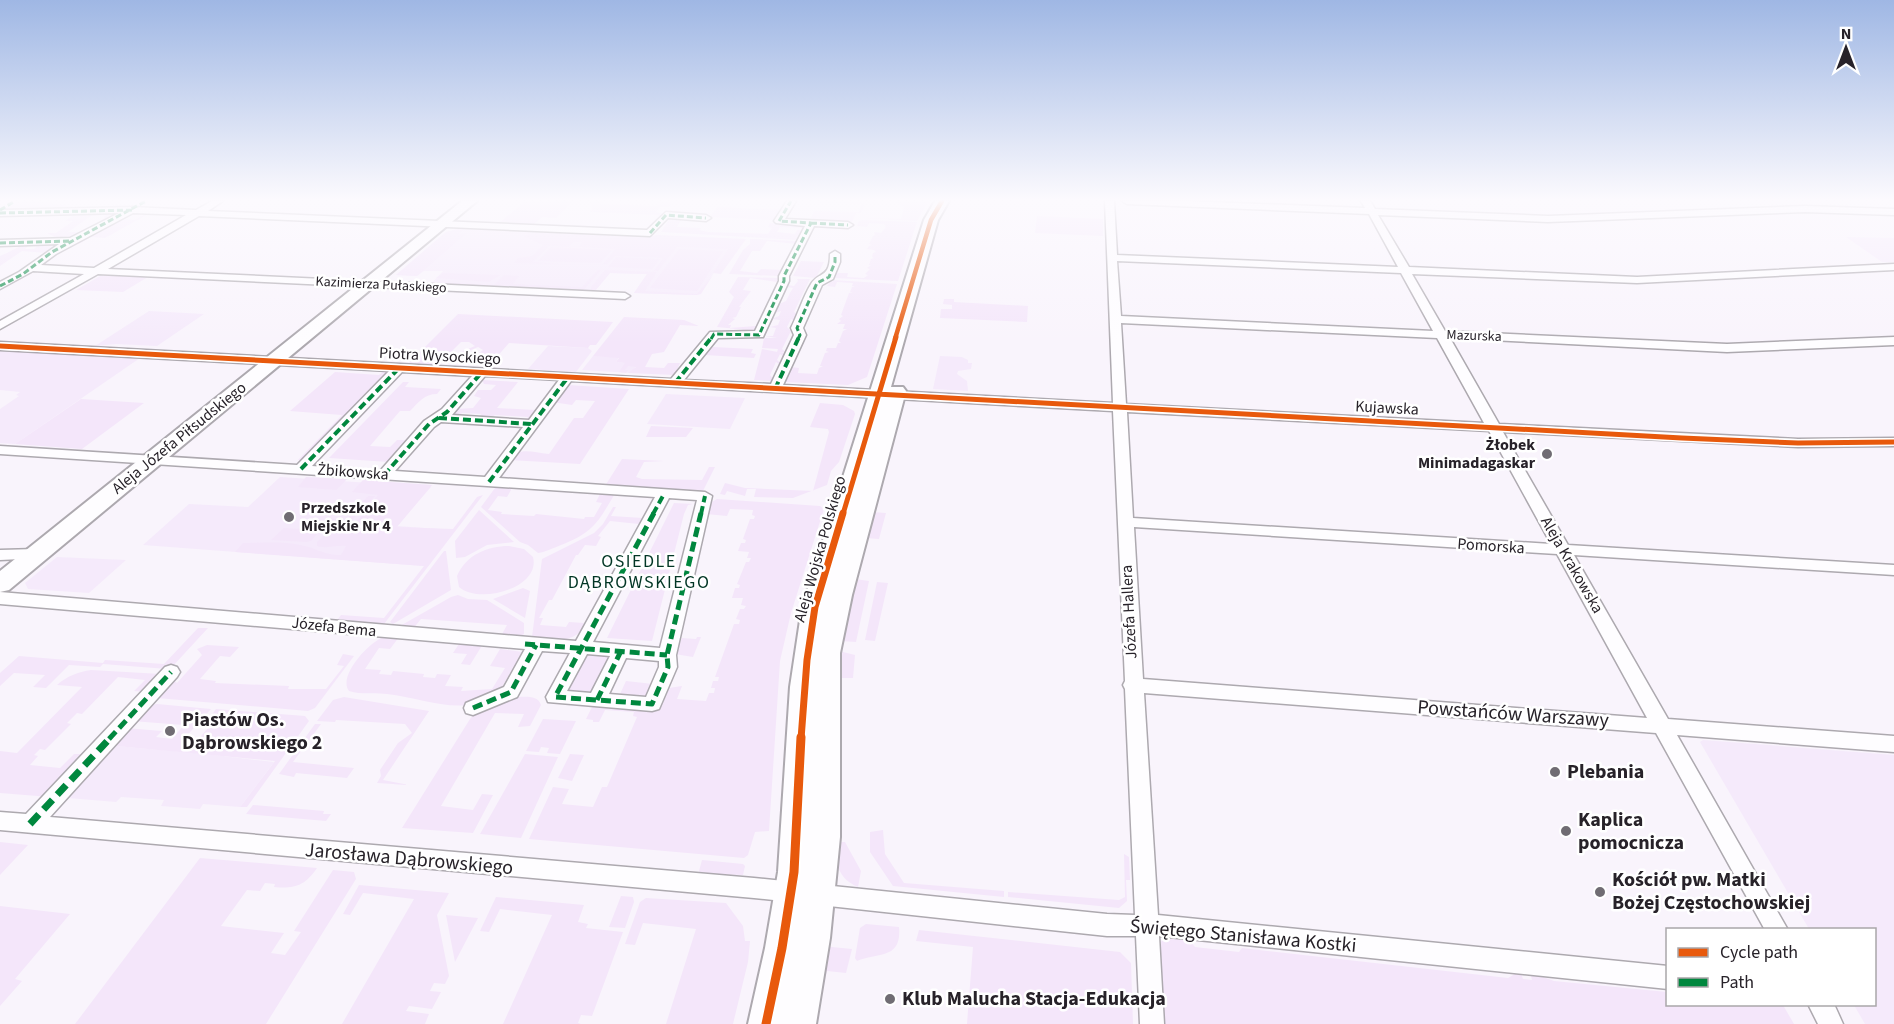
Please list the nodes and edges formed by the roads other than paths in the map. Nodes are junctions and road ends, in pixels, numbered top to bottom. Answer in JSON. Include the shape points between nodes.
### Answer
{"nodes":[{"id":1,"x":61,"y":249,"type":"edge"},
{"id":2,"x":135,"y":249,"type":"edge"},
{"id":3,"x":411,"y":249,"type":"edge"},
{"id":4,"x":798,"y":249,"type":"edge"},
{"id":5,"x":924,"y":249,"type":"edge"},
{"id":6,"x":934,"y":249,"type":"edge"},
{"id":7,"x":1111,"y":249,"type":"edge"},
{"id":8,"x":1393,"y":249,"type":"edge"},
{"id":9,"x":835,"y":254,"type":"dead end"},
{"id":10,"x":1111,"y":258,"type":"junction"},
{"id":11,"x":1894,"y":267,"type":"edge"},
{"id":12,"x":30,"y":268,"type":"junction"},
{"id":13,"x":1405,"y":270,"type":"junction"},
{"id":14,"x":97,"y":271,"type":"junction"},
{"id":15,"x":368,"y":284,"type":"junction"},
{"id":16,"x":0,"y":286,"type":"edge"},
{"id":17,"x":625,"y":296,"type":"dead end"},
{"id":18,"x":1114,"y":319,"type":"junction"},
{"id":19,"x":0,"y":326,"type":"edge"},
{"id":20,"x":1441,"y":335,"type":"junction"},
{"id":21,"x":1894,"y":342,"type":"edge"},
{"id":22,"x":0,"y":346,"type":"edge"},
{"id":23,"x":274,"y":360,"type":"junction"},
{"id":24,"x":399,"y":368,"type":"junction"},
{"id":25,"x":482,"y":372,"type":"junction"},
{"id":26,"x":568,"y":377,"type":"junction"},
{"id":27,"x":675,"y":383,"type":"junction"},
{"id":28,"x":775,"y":389,"type":"junction"},
{"id":29,"x":887,"y":395,"type":"junction"},
{"id":30,"x":1118,"y":407,"type":"junction"},
{"id":31,"x":439,"y":418,"type":"junction"},
{"id":32,"x":532,"y":424,"type":"junction"},
{"id":33,"x":1494,"y":427,"type":"junction"},
{"id":34,"x":1894,"y":442,"type":"edge"},
{"id":35,"x":0,"y":450,"type":"edge"},
{"id":36,"x":151,"y":460,"type":"junction"},
{"id":37,"x":301,"y":469,"type":"junction"},
{"id":38,"x":384,"y":475,"type":"junction"},
{"id":39,"x":489,"y":482,"type":"junction"},
{"id":40,"x":664,"y":494,"type":"junction"},
{"id":41,"x":1124,"y":522,"type":"junction"},
{"id":42,"x":1563,"y":550,"type":"junction"},
{"id":43,"x":36,"y":554,"type":"junction"},
{"id":44,"x":0,"y":555,"type":"edge"},
{"id":45,"x":1894,"y":570,"type":"edge"},
{"id":46,"x":0,"y":584,"type":"edge"},
{"id":47,"x":0,"y":598,"type":"edge"},
{"id":48,"x":536,"y":645,"type":"junction"},
{"id":49,"x":580,"y":648,"type":"junction"},
{"id":50,"x":621,"y":651,"type":"junction"},
{"id":51,"x":668,"y":654,"type":"junction"},
{"id":52,"x":171,"y":672,"type":"dead end"},
{"id":53,"x":1132,"y":686,"type":"junction"},
{"id":54,"x":597,"y":700,"type":"junction"},
{"id":55,"x":473,"y":708,"type":"dead end"},
{"id":56,"x":1662,"y":726,"type":"junction"},
{"id":57,"x":1894,"y":744,"type":"edge"},
{"id":58,"x":0,"y":821,"type":"edge"},
{"id":59,"x":30,"y":824,"type":"junction"},
{"id":60,"x":791,"y":892,"type":"junction"},
{"id":61,"x":818,"y":895,"type":"junction"},
{"id":62,"x":1147,"y":926,"type":"junction"},
{"id":63,"x":1777,"y":928,"type":"edge"},
{"id":64,"x":1666,"y":978,"type":"edge"},
{"id":65,"x":1821,"y":1006,"type":"edge"},
{"id":66,"x":766,"y":1024,"type":"edge"},
{"id":67,"x":798,"y":1024,"type":"edge"},
{"id":68,"x":1152,"y":1024,"type":"edge"},
{"id":69,"x":1831,"y":1024,"type":"edge"}],
"edges":[{"from":1,"to":12,"type":"street"},
{"from":2,"to":14,"type":"street"},
{"from":3,"to":15,"type":"street","name":"Aleja Józefa Piłsudskiego"},
{"from":4,"to":27,"type":"street","via":[[759,335],[714,334]]},
{"from":5,"to":29,"type":"street","name":"Aleja Wojska Polskiego"},
{"from":6,"to":29,"type":"street","name":"Aleja Wojska Polskiego"},
{"from":7,"to":10,"type":"street","name":"Józefa Hallera"},
{"from":8,"to":13,"type":"street","name":"Aleja Krakowska"},
{"from":9,"to":28,"type":"street","via":[[829,277],[817,283],[797,328],[800,335]]},
{"from":10,"to":13,"type":"street"},
{"from":10,"to":18,"type":"street","name":"Józefa Hallera"},
{"from":11,"to":13,"type":"street","via":[[1637,280]]},
{"from":12,"to":14,"type":"street","name":"Kazimierza Pułaskiego"},
{"from":12,"to":16,"type":"street"},
{"from":13,"to":20,"type":"street","name":"Aleja Krakowska"},
{"from":14,"to":15,"type":"street","name":"Kazimierza Pułaskiego"},
{"from":14,"to":19,"type":"street"},
{"from":15,"to":17,"type":"street","name":"Kazimierza Pułaskiego"},
{"from":15,"to":23,"type":"street","name":"Aleja Józefa Piłsudskiego"},
{"from":18,"to":20,"type":"street","name":"Mazurska"},
{"from":18,"to":30,"type":"street","name":"Józefa Hallera"},
{"from":20,"to":21,"type":"street","name":"Mazurska","via":[[1727,348]]},
{"from":20,"to":33,"type":"street","name":"Aleja Krakowska"},
{"from":22,"to":23,"type":"street","name":"Piotra Wysockiego"},
{"from":23,"to":24,"type":"street","name":"Piotra Wysockiego"},
{"from":23,"to":36,"type":"street","name":"Aleja Józefa Piłsudskiego"},
{"from":24,"to":25,"type":"street","name":"Piotra Wysockiego"},
{"from":24,"to":37,"type":"street"},
{"from":25,"to":26,"type":"street","name":"Piotra Wysockiego"},
{"from":25,"to":31,"type":"street"},
{"from":26,"to":27,"type":"street","name":"Piotra Wysockiego"},
{"from":26,"to":32,"type":"street"},
{"from":27,"to":28,"type":"street","name":"Piotra Wysockiego"},
{"from":28,"to":29,"type":"street","name":"Piotra Wysockiego"},
{"from":29,"to":30,"type":"street","name":"Kujawska"},
{"from":29,"to":60,"type":"street","name":"Aleja Wojska Polskiego","via":[[815,607],[807,647]]},
{"from":29,"to":61,"type":"street","name":"Aleja Wojska Polskiego","via":[[827,653],[824,837]]},
{"from":30,"to":33,"type":"street","name":"Kujawska"},
{"from":30,"to":41,"type":"street","name":"Józefa Hallera"},
{"from":31,"to":32,"type":"street"},
{"from":31,"to":38,"type":"street","via":[[429,424]]},
{"from":32,"to":39,"type":"street"},
{"from":33,"to":34,"type":"street","name":"Kujawska","via":[[1798,443]]},
{"from":33,"to":42,"type":"street","name":"Aleja Krakowska"},
{"from":35,"to":36,"type":"street","name":"Żbikowska"},
{"from":36,"to":37,"type":"street","name":"Żbikowska"},
{"from":36,"to":43,"type":"street","name":"Aleja Józefa Piłsudskiego"},
{"from":37,"to":38,"type":"street","name":"Żbikowska"},
{"from":38,"to":39,"type":"street","name":"Żbikowska"},
{"from":39,"to":40,"type":"street","name":"Żbikowska"},
{"from":40,"to":49,"type":"street"},
{"from":40,"to":51,"type":"street","name":"Żbikowska","via":[[705,496]]},
{"from":41,"to":42,"type":"street","name":"Pomorska"},
{"from":41,"to":53,"type":"street","name":"Józefa Hallera"},
{"from":42,"to":45,"type":"street","name":"Pomorska"},
{"from":42,"to":56,"type":"street","name":"Aleja Krakowska"},
{"from":43,"to":44,"type":"street"},
{"from":43,"to":46,"type":"street","name":"Aleja Józefa Piłsudskiego"},
{"from":47,"to":48,"type":"street","name":"Józefa Bema"},
{"from":48,"to":49,"type":"street","name":"Józefa Bema"},
{"from":48,"to":55,"type":"street","via":[[511,692]]},
{"from":49,"to":50,"type":"street","name":"Józefa Bema"},
{"from":49,"to":54,"type":"street","via":[[555,697]]},
{"from":50,"to":51,"type":"street","name":"Józefa Bema"},
{"from":50,"to":54,"type":"street"},
{"from":51,"to":54,"type":"street","via":[[668,667],[652,704]]},
{"from":52,"to":59,"type":"street"},
{"from":53,"to":56,"type":"street","name":"Powstańców Warszawy"},
{"from":53,"to":62,"type":"street","name":"Józefa Hallera"},
{"from":56,"to":57,"type":"street","name":"Powstańców Warszawy"},
{"from":56,"to":63,"type":"street","name":"Aleja Krakowska"},
{"from":58,"to":59,"type":"street","name":"Jarosława Dąbrowskiego"},
{"from":59,"to":60,"type":"street","name":"Jarosława Dąbrowskiego"},
{"from":60,"to":61,"type":"street","name":"Jarosława Dąbrowskiego"},
{"from":60,"to":66,"type":"street","name":"Aleja Wojska Polskiego"},
{"from":61,"to":62,"type":"street","name":"Świętego Stanisława Kostki"},
{"from":61,"to":67,"type":"street","name":"Aleja Wojska Polskiego"},
{"from":62,"to":64,"type":"street","name":"Świętego Stanisława Kostki"},
{"from":62,"to":68,"type":"street","name":"Józefa Hallera"},
{"from":65,"to":69,"type":"street"}]}
